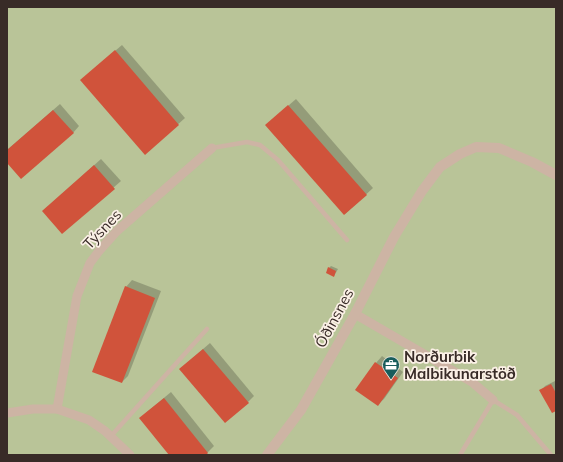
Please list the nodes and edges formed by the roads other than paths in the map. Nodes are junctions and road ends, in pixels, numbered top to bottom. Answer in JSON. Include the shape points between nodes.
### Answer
{"nodes":[{"id":1,"x":212,"y":148,"type":"joint"},
{"id":2,"x":556,"y":175,"type":"edge"},
{"id":3,"x":347,"y":240,"type":"dead end"},
{"id":4,"x":355,"y":314,"type":"junction"},
{"id":5,"x":207,"y":329,"type":"dead end"},
{"id":6,"x":493,"y":400,"type":"junction"},
{"id":7,"x":57,"y":409,"type":"junction"},
{"id":8,"x":7,"y":413,"type":"edge"},
{"id":9,"x":111,"y":436,"type":"junction"},
{"id":10,"x":130,"y":455,"type":"edge"},
{"id":11,"x":266,"y":455,"type":"edge"},
{"id":12,"x":460,"y":455,"type":"edge"},
{"id":13,"x":550,"y":455,"type":"edge"}],
"edges":[{"from":1,"to":3,"type":"lane","via":[[247,142],[260,145],[278,160]]},
{"from":1,"to":7,"type":"street","name":"Týsnes","via":[[117,231],[90,263],[77,296]]},
{"from":2,"to":4,"type":"street","name":"Óðinsnes","via":[[499,148],[476,147],[440,167],[394,236]]},
{"from":4,"to":6,"type":"street","via":[[472,382]]},
{"from":4,"to":11,"type":"street","name":"Óðinsnes","via":[[301,410]]},
{"from":5,"to":9,"type":"lane"},
{"from":6,"to":12,"type":"lane"},
{"from":6,"to":13,"type":"lane","via":[[517,415]]},
{"from":7,"to":8,"type":"street"},
{"from":7,"to":9,"type":"street","via":[[89,420]]},
{"from":9,"to":10,"type":"street"}]}
